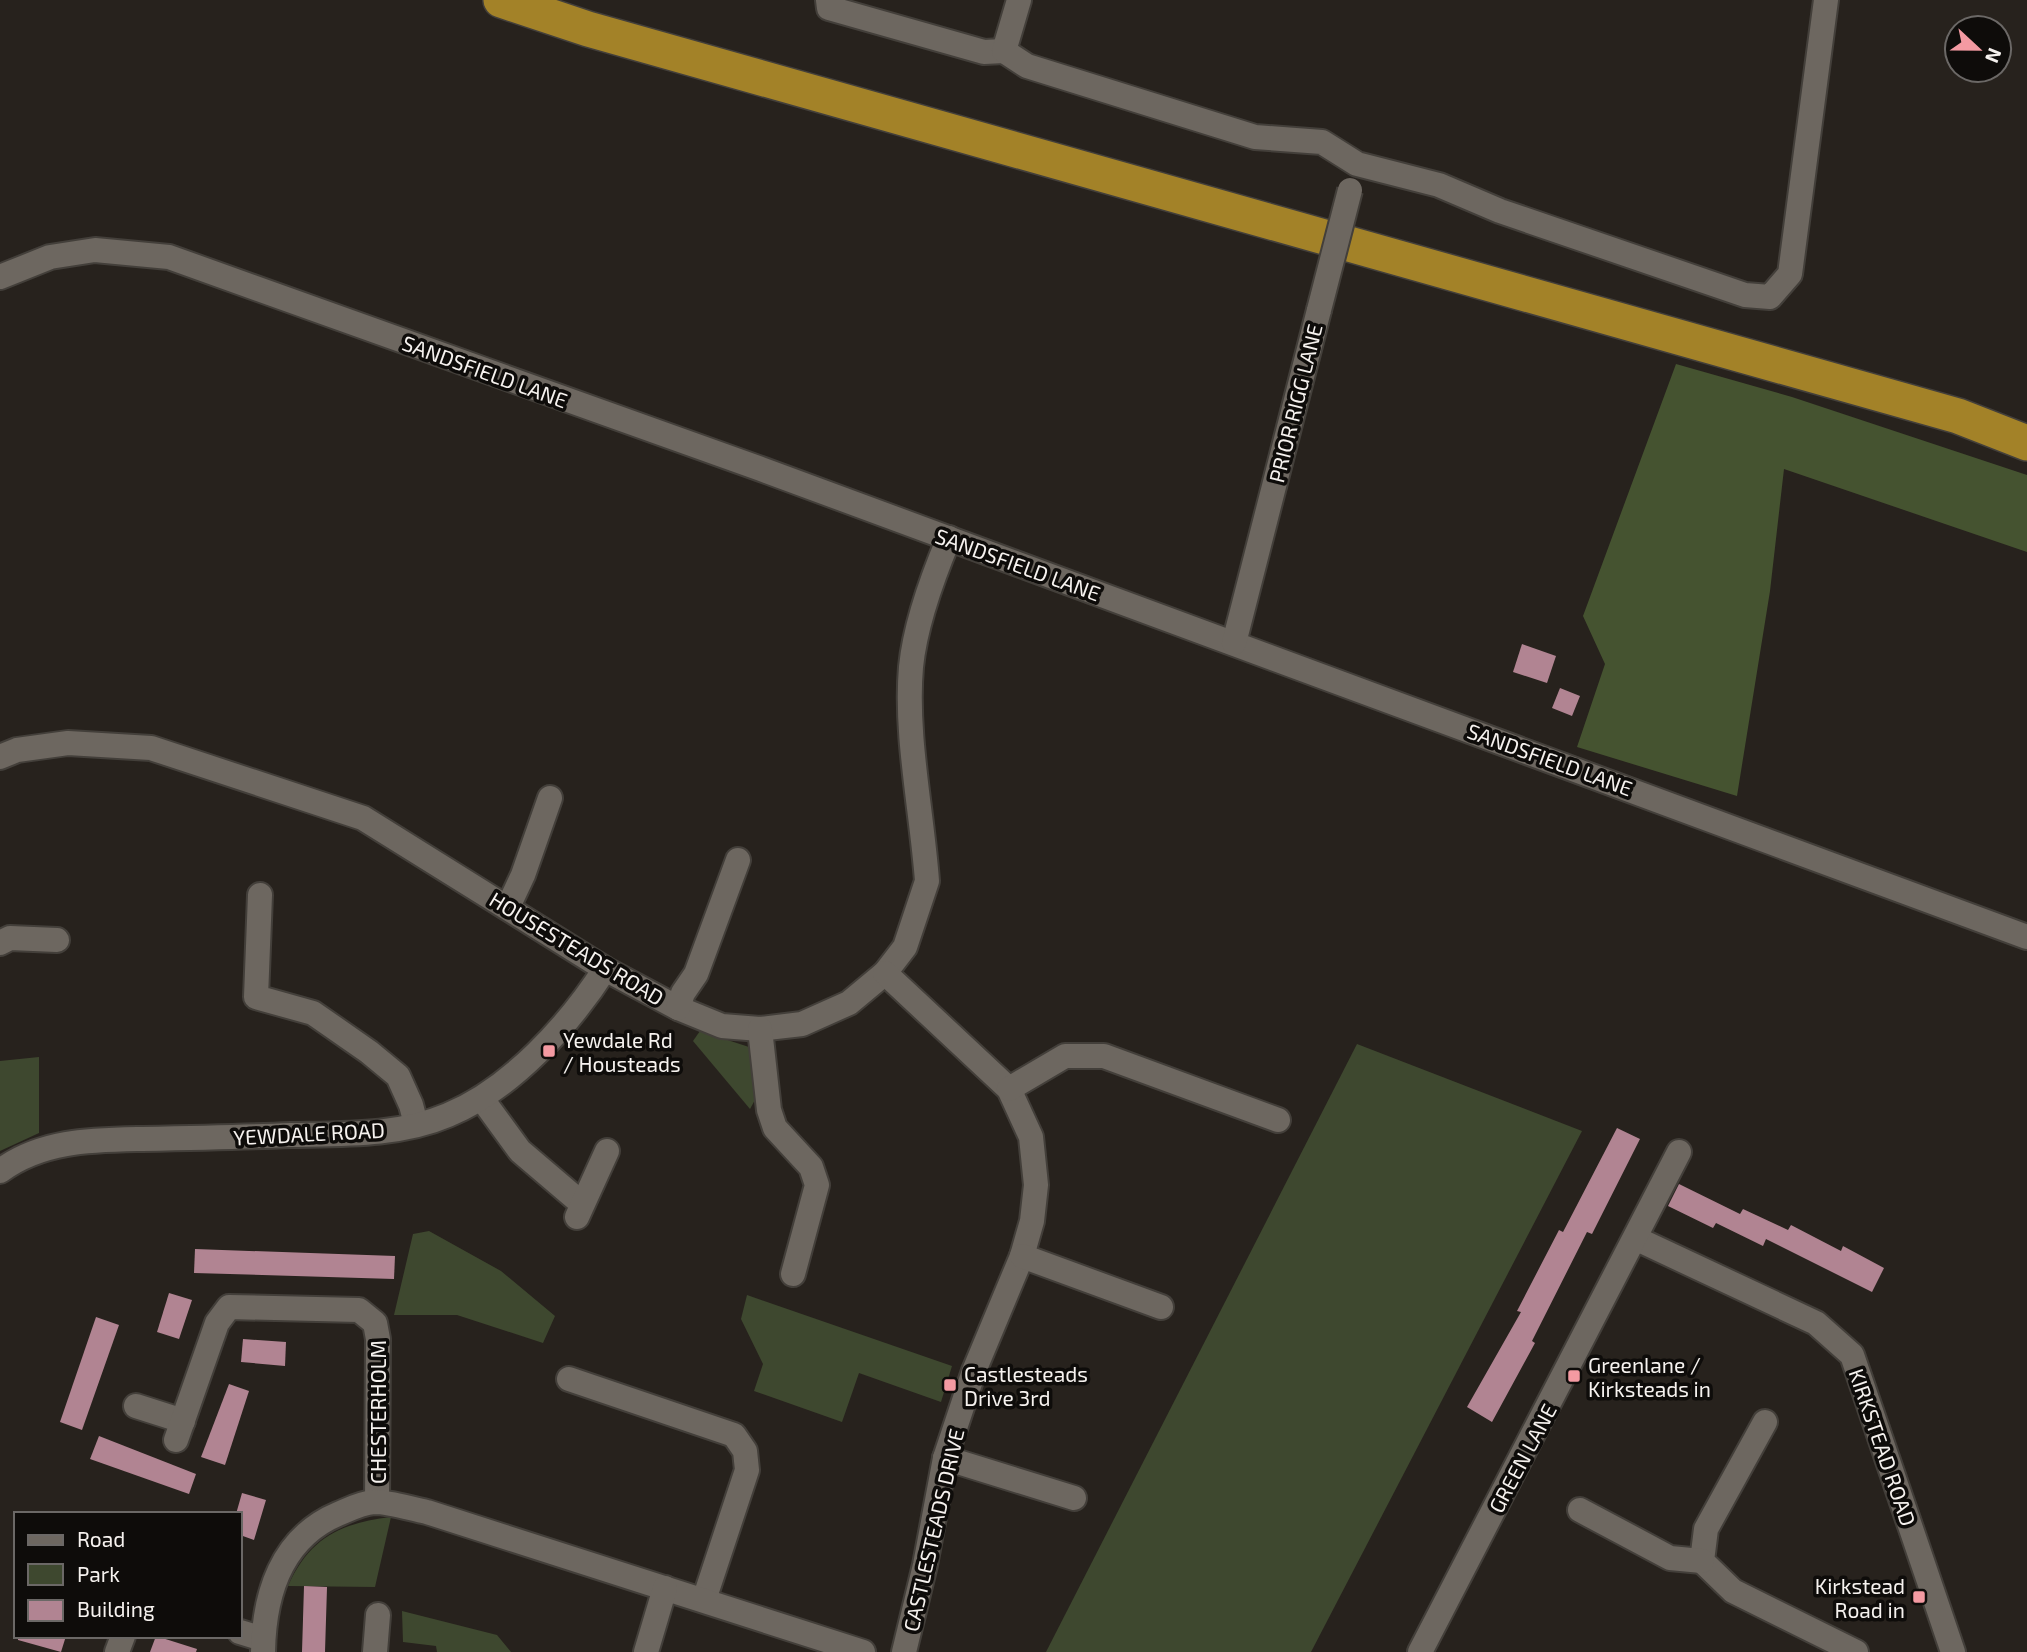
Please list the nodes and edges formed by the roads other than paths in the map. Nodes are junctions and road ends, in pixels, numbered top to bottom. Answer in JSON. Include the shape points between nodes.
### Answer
{"nodes":[{"id":1,"x":501,"y":0,"type":"edge"},
{"id":2,"x":828,"y":0,"type":"edge"},
{"id":3,"x":1019,"y":0,"type":"edge"},
{"id":4,"x":1826,"y":0,"type":"edge"},
{"id":5,"x":1004,"y":51,"type":"junction"},
{"id":6,"x":1357,"y":164,"type":"junction"},
{"id":7,"x":0,"y":277,"type":"edge"},
{"id":8,"x":2027,"y":443,"type":"edge"},
{"id":9,"x":949,"y":538,"type":"junction"},
{"id":10,"x":1234,"y":643,"type":"junction"},
{"id":11,"x":0,"y":757,"type":"edge"},
{"id":12,"x":550,"y":797,"type":"dead end"},
{"id":13,"x":738,"y":860,"type":"dead end"},
{"id":14,"x":260,"y":895,"type":"dead end"},
{"id":15,"x":508,"y":907,"type":"junction"},
{"id":16,"x":2027,"y":937,"type":"edge"},
{"id":17,"x":57,"y":940,"type":"dead end"},
{"id":18,"x":0,"y":943,"type":"edge"},
{"id":19,"x":605,"y":969,"type":"junction"},
{"id":20,"x":885,"y":973,"type":"junction"},
{"id":21,"x":678,"y":1008,"type":"junction"},
{"id":22,"x":760,"y":1029,"type":"junction"},
{"id":23,"x":1009,"y":1090,"type":"junction"},
{"id":24,"x":482,"y":1099,"type":"junction"},
{"id":25,"x":1278,"y":1120,"type":"dead end"},
{"id":26,"x":416,"y":1124,"type":"junction"},
{"id":27,"x":607,"y":1151,"type":"dead end"},
{"id":28,"x":1679,"y":1152,"type":"dead end"},
{"id":29,"x":0,"y":1171,"type":"edge"},
{"id":30,"x":1637,"y":1238,"type":"junction"},
{"id":31,"x":1022,"y":1256,"type":"junction"},
{"id":32,"x":793,"y":1274,"type":"dead end"},
{"id":33,"x":1161,"y":1307,"type":"dead end"},
{"id":34,"x":569,"y":1379,"type":"dead end"},
{"id":35,"x":136,"y":1406,"type":"dead end"},
{"id":36,"x":1765,"y":1422,"type":"dead end"},
{"id":37,"x":945,"y":1458,"type":"junction"},
{"id":38,"x":1074,"y":1498,"type":"dead end"},
{"id":39,"x":377,"y":1502,"type":"junction"},
{"id":40,"x":1580,"y":1510,"type":"dead end"},
{"id":41,"x":1702,"y":1561,"type":"junction"},
{"id":42,"x":665,"y":1588,"type":"junction"},
{"id":43,"x":704,"y":1600,"type":"junction"},
{"id":44,"x":378,"y":1615,"type":"dead end"},
{"id":45,"x":255,"y":1641,"type":"edge"},
{"id":46,"x":1946,"y":1650,"type":"edge"},
{"id":47,"x":376,"y":1652,"type":"edge"},
{"id":48,"x":646,"y":1652,"type":"edge"},
{"id":49,"x":863,"y":1652,"type":"edge"},
{"id":50,"x":904,"y":1652,"type":"edge"},
{"id":51,"x":1420,"y":1652,"type":"edge"},
{"id":52,"x":1856,"y":1652,"type":"edge"}],
"edges":[{"from":1,"to":8,"type":"highway","via":[[588,29],[1958,416]]},
{"from":2,"to":5,"type":"street","via":[[829,8],[984,52]]},
{"from":3,"to":5,"type":"street"},
{"from":4,"to":6,"type":"street","via":[[1790,274],[1770,297],[1745,295],[1439,186]]},
{"from":5,"to":6,"type":"street","via":[[1027,66],[1255,137],[1322,142]]},
{"from":6,"to":10,"type":"street","name":"PRIOR RIGG LANE","bridge":true},
{"from":7,"to":9,"type":"street","name":"SANDSFIELD LANE","via":[[50,257],[95,250],[169,257]]},
{"from":9,"to":10,"type":"street","name":"SANDSFIELD LANE"},
{"from":9,"to":20,"type":"street","name":"HOUSESTEADS ROAD","via":[[927,599],[911,666],[914,762],[927,881],[905,947]]},
{"from":10,"to":16,"type":"street","name":"SANDSFIELD LANE"},
{"from":11,"to":15,"type":"street","name":"HOUSESTEADS ROAD","via":[[68,743],[151,748],[363,818]]},
{"from":12,"to":15,"type":"street"},
{"from":13,"to":21,"type":"street","via":[[696,974]]},
{"from":14,"to":26,"type":"street","via":[[257,997],[313,1013],[369,1052],[398,1076]]},
{"from":15,"to":19,"type":"street","name":"HOUSESTEADS ROAD"},
{"from":17,"to":18,"type":"street","via":[[10,938]]},
{"from":19,"to":21,"type":"street","name":"HOUSESTEADS ROAD"},
{"from":19,"to":24,"type":"street","name":"YEWDALE ROAD","via":[[550,1040]]},
{"from":20,"to":22,"type":"street","name":"HOUSESTEADS ROAD","via":[[849,1003],[802,1024]]},
{"from":20,"to":23,"type":"street","name":"CASTLESTEADS DRIVE"},
{"from":21,"to":22,"type":"street","name":"HOUSESTEADS ROAD","via":[[722,1027]]},
{"from":22,"to":32,"type":"street","via":[[775,1128],[811,1167],[817,1185]]},
{"from":23,"to":25,"type":"street","via":[[1065,1056],[1104,1056]]},
{"from":23,"to":31,"type":"street","name":"CASTLESTEADS DRIVE","via":[[1031,1137],[1036,1185]]},
{"from":24,"to":26,"type":"street","name":"YEWDALE ROAD"},
{"from":24,"to":27,"type":"street","via":[[520,1151],[579,1210]]},
{"from":26,"to":29,"type":"street","name":"YEWDALE ROAD","via":[[365,1134],[71,1141],[16,1159]]},
{"from":28,"to":30,"type":"street","name":"GREEN LANE"},
{"from":30,"to":46,"type":"street","name":"KIRKSTEAD ROAD","via":[[1816,1323],[1852,1355]]},
{"from":30,"to":51,"type":"street","name":"GREEN LANE"},
{"from":31,"to":33,"type":"street"},
{"from":31,"to":37,"type":"street","name":"CASTLESTEADS DRIVE","via":[[974,1370]]},
{"from":34,"to":43,"type":"street","via":[[734,1435],[745,1451],[747,1470]]},
{"from":35,"to":39,"type":"street","name":"CHESTERHOLM","via":[[180,1430],[217,1323],[229,1307],[359,1310],[375,1323],[378,1339]]},
{"from":36,"to":41,"type":"street","via":[[1706,1529]]},
{"from":37,"to":38,"type":"street"},
{"from":37,"to":50,"type":"street","name":"CASTLESTEADS DRIVE"},
{"from":39,"to":42,"type":"street","name":"CHESTERHOLM","via":[[427,1512]]},
{"from":39,"to":45,"type":"street","name":"CHESTERHOLM","via":[[328,1518],[285,1557]]},
{"from":40,"to":41,"type":"street","via":[[1670,1558]]},
{"from":41,"to":52,"type":"street","via":[[1733,1591]]},
{"from":42,"to":43,"type":"street","name":"CHESTERHOLM"},
{"from":42,"to":48,"type":"street"},
{"from":43,"to":49,"type":"street","name":"CHESTERHOLM"},
{"from":44,"to":47,"type":"street"}]}
